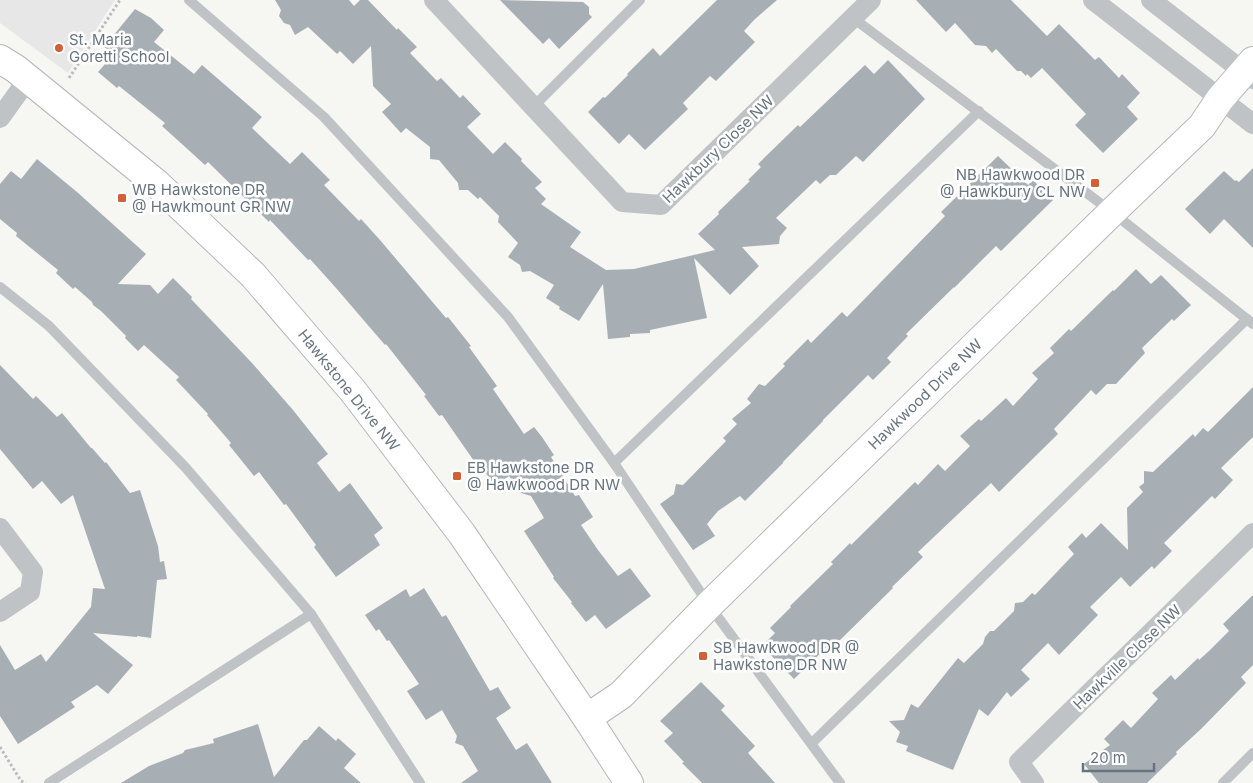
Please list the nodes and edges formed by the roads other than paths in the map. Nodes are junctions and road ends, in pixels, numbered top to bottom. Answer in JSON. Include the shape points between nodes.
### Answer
{"nodes":[{"id":1,"x":189,"y":0,"type":"edge"},
{"id":2,"x":434,"y":0,"type":"edge"},
{"id":3,"x":640,"y":0,"type":"edge"},
{"id":4,"x":871,"y":0,"type":"edge"},
{"id":5,"x":1093,"y":0,"type":"edge"},
{"id":6,"x":1151,"y":0,"type":"edge"},
{"id":7,"x":853,"y":18,"type":"junction"},
{"id":8,"x":0,"y":59,"type":"edge"},
{"id":9,"x":1250,"y":71,"type":"edge"},
{"id":10,"x":28,"y":79,"type":"junction"},
{"id":11,"x":1220,"y":99,"type":"junction"},
{"id":12,"x":534,"y":106,"type":"junction"},
{"id":13,"x":979,"y":112,"type":"junction"},
{"id":14,"x":0,"y":118,"type":"edge"},
{"id":15,"x":1253,"y":124,"type":"edge"},
{"id":16,"x":1112,"y":212,"type":"junction"},
{"id":17,"x":0,"y":287,"type":"edge"},
{"id":18,"x":1250,"y":321,"type":"edge"},
{"id":19,"x":614,"y":463,"type":"junction"},
{"id":20,"x":0,"y":528,"type":"edge"},
{"id":21,"x":1253,"y":533,"type":"edge"},
{"id":22,"x":710,"y":605,"type":"junction"},
{"id":23,"x":0,"y":612,"type":"edge"},
{"id":24,"x":311,"y":614,"type":"junction"},
{"id":25,"x":587,"y":718,"type":"junction"},
{"id":26,"x":812,"y":743,"type":"junction"},
{"id":27,"x":1253,"y":753,"type":"edge"},
{"id":28,"x":49,"y":783,"type":"edge"},
{"id":29,"x":420,"y":783,"type":"edge"},
{"id":30,"x":629,"y":783,"type":"edge"},
{"id":31,"x":840,"y":783,"type":"edge"},
{"id":32,"x":1034,"y":783,"type":"edge"},
{"id":33,"x":1223,"y":783,"type":"edge"}],
"edges":[{"from":1,"to":19,"type":"lane","via":[[324,117],[508,317]]},
{"from":2,"to":12,"type":"street","name":"Hawkbury Close NW"},
{"from":3,"to":12,"type":"lane"},
{"from":4,"to":7,"type":"street","name":"Hawkbury Close NW"},
{"from":5,"to":11,"type":"street"},
{"from":6,"to":9,"type":"street"},
{"from":7,"to":12,"type":"street","name":"Hawkbury Close NW","via":[[661,205],[622,202]]},
{"from":7,"to":13,"type":"lane"},
{"from":8,"to":10,"type":"street","name":"Hawkstone Drive NW"},
{"from":9,"to":11,"type":"street","name":"Hawkwood Drive NW"},
{"from":10,"to":14,"type":"street"},
{"from":10,"to":25,"type":"street","name":"Hawkstone Drive NW","via":[[156,183],[253,275],[354,391],[456,526]]},
{"from":11,"to":15,"type":"street"},
{"from":11,"to":16,"type":"street","name":"Hawkwood Drive NW","via":[[1202,126]]},
{"from":13,"to":16,"type":"lane"},
{"from":13,"to":19,"type":"lane"},
{"from":16,"to":18,"type":"lane"},
{"from":16,"to":22,"type":"street","name":"Hawkwood Drive NW"},
{"from":17,"to":24,"type":"lane","via":[[49,326],[186,468]]},
{"from":18,"to":26,"type":"lane"},
{"from":19,"to":22,"type":"lane"},
{"from":20,"to":23,"type":"street","via":[[33,572],[30,592]]},
{"from":21,"to":32,"type":"street","name":"Hawkville Close NW","via":[[1019,762]]},
{"from":22,"to":25,"type":"street","name":"Hawkwood Drive NW","via":[[620,695]]},
{"from":22,"to":26,"type":"lane"},
{"from":24,"to":28,"type":"lane"},
{"from":24,"to":29,"type":"lane"},
{"from":25,"to":30,"type":"street","name":"Hawkstone Drive NW"},
{"from":26,"to":31,"type":"lane"},
{"from":27,"to":33,"type":"lane"}]}
